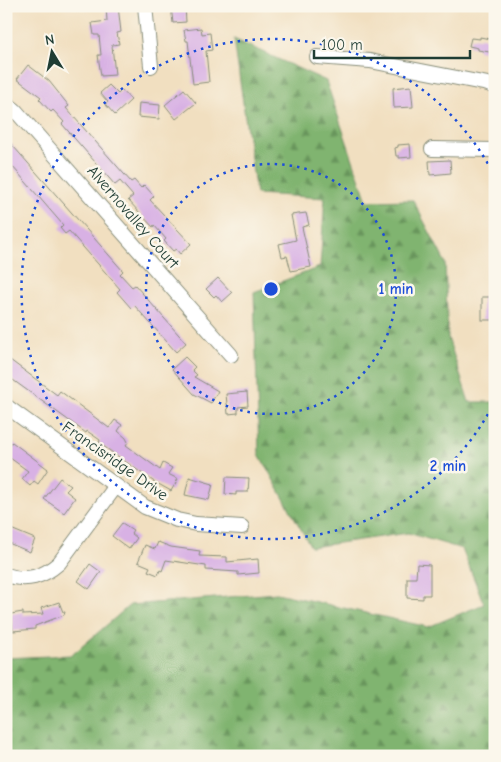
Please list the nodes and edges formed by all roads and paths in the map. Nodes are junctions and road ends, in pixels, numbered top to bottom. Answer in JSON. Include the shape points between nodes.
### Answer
{"nodes":[{"id":1,"x":145,"y":6,"type":"edge"},
{"id":2,"x":317,"y":57,"type":"dead end"},
{"id":3,"x":152,"y":66,"type":"dead end"},
{"id":4,"x":495,"y":86,"type":"edge"},
{"id":5,"x":6,"y":103,"type":"edge"},
{"id":6,"x":432,"y":149,"type":"dead end"},
{"id":7,"x":495,"y":150,"type":"edge"},
{"id":8,"x":231,"y":355,"type":"dead end"},
{"id":9,"x":6,"y":406,"type":"edge"},
{"id":10,"x":116,"y":486,"type":"junction"},
{"id":11,"x":242,"y":527,"type":"dead end"},
{"id":12,"x":6,"y":575,"type":"edge"}],
"edges":[{"from":1,"to":3,"type":"street"},
{"from":2,"to":4,"type":"street","via":[[370,62]]},
{"from":5,"to":8,"type":"street","name":"Alvernovalley Court"},
{"from":6,"to":7,"type":"street"},
{"from":9,"to":10,"type":"street","name":"Francisridge Drive"},
{"from":10,"to":11,"type":"street","name":"Francisridge Drive","via":[[145,507],[177,520]]},
{"from":10,"to":12,"type":"street","via":[[52,570],[34,578]]}]}
